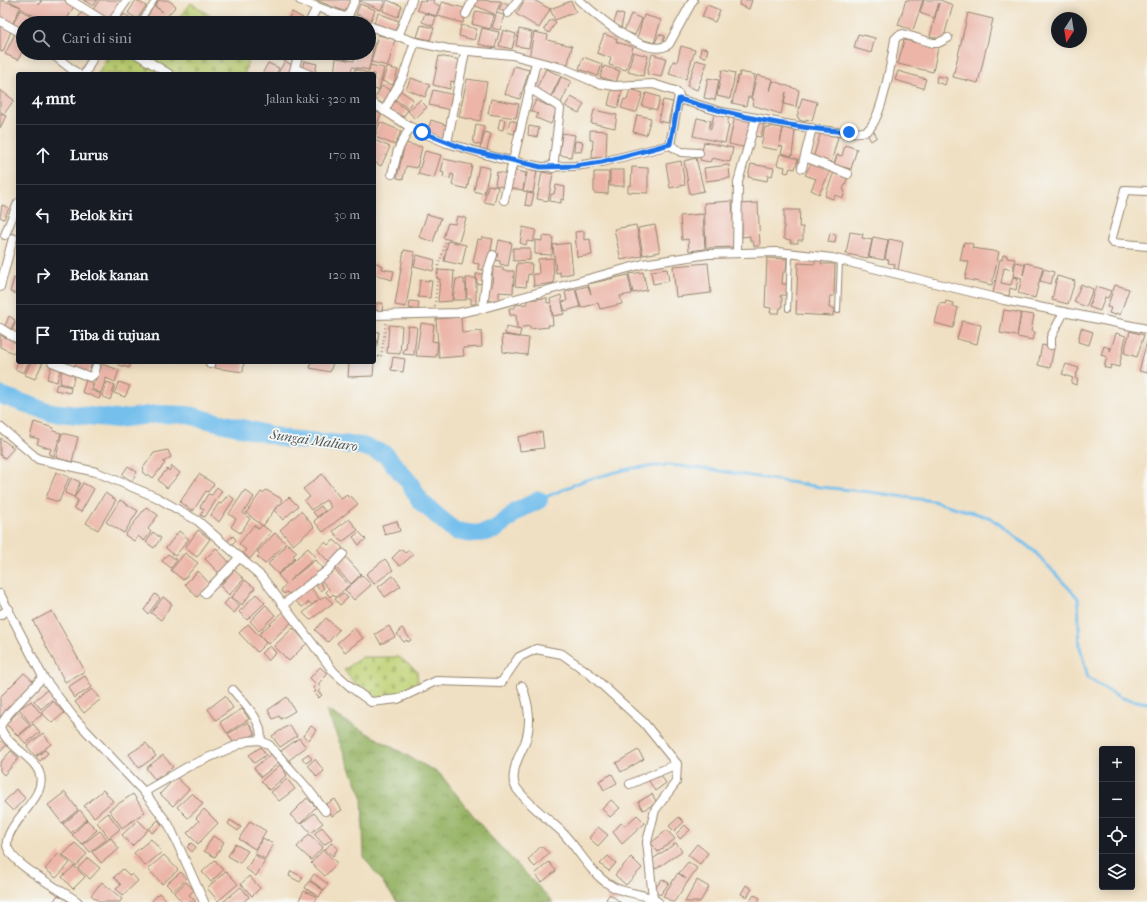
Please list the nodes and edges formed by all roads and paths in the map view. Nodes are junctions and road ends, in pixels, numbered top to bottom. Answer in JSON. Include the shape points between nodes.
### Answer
{"nodes":[{"id":1,"x":70,"y":0,"type":"edge"},
{"id":2,"x":127,"y":0,"type":"edge"},
{"id":3,"x":155,"y":0,"type":"edge"},
{"id":4,"x":300,"y":0,"type":"edge"},
{"id":5,"x":355,"y":0,"type":"edge"},
{"id":6,"x":412,"y":0,"type":"edge"},
{"id":7,"x":473,"y":0,"type":"edge"},
{"id":8,"x":518,"y":0,"type":"edge"},
{"id":9,"x":579,"y":0,"type":"edge"},
{"id":10,"x":693,"y":0,"type":"edge"},
{"id":11,"x":317,"y":7,"type":"junction"},
{"id":12,"x":508,"y":13,"type":"dead end"},
{"id":13,"x":466,"y":14,"type":"dead end"},
{"id":14,"x":96,"y":16,"type":"edge"},
{"id":15,"x":116,"y":16,"type":"edge"},
{"id":16,"x":144,"y":16,"type":"edge"},
{"id":17,"x":312,"y":16,"type":"edge"},
{"id":18,"x":342,"y":16,"type":"edge"},
{"id":19,"x":348,"y":16,"type":"edge"},
{"id":20,"x":0,"y":21,"type":"edge"},
{"id":21,"x":376,"y":29,"type":"edge"},
{"id":22,"x":16,"y":30,"type":"edge"},
{"id":23,"x":398,"y":37,"type":"junction"},
{"id":24,"x":948,"y":38,"type":"dead end"},
{"id":25,"x":415,"y":42,"type":"junction"},
{"id":26,"x":466,"y":52,"type":"junction"},
{"id":27,"x":60,"y":60,"type":"edge"},
{"id":28,"x":92,"y":60,"type":"edge"},
{"id":29,"x":146,"y":60,"type":"edge"},
{"id":30,"x":297,"y":60,"type":"edge"},
{"id":31,"x":536,"y":62,"type":"junction"},
{"id":32,"x":75,"y":72,"type":"edge"},
{"id":33,"x":86,"y":72,"type":"edge"},
{"id":34,"x":166,"y":72,"type":"edge"},
{"id":35,"x":294,"y":72,"type":"edge"},
{"id":36,"x":529,"y":88,"type":"junction"},
{"id":37,"x":679,"y":99,"type":"junction"},
{"id":38,"x":376,"y":105,"type":"edge"},
{"id":39,"x":384,"y":111,"type":"junction"},
{"id":40,"x":756,"y":118,"type":"junction"},
{"id":41,"x":410,"y":127,"type":"junction"},
{"id":42,"x":812,"y":128,"type":"junction"},
{"id":43,"x":447,"y":143,"type":"junction"},
{"id":44,"x":670,"y":144,"type":"junction"},
{"id":45,"x":699,"y":153,"type":"dead end"},
{"id":46,"x":805,"y":157,"type":"junction"},
{"id":47,"x":514,"y":162,"type":"junction"},
{"id":48,"x":552,"y":168,"type":"junction"},
{"id":49,"x":802,"y":168,"type":"dead end"},
{"id":50,"x":392,"y":174,"type":"dead end"},
{"id":51,"x":848,"y":174,"type":"dead end"},
{"id":52,"x":1147,"y":191,"type":"edge"},
{"id":53,"x":504,"y":200,"type":"dead end"},
{"id":54,"x":16,"y":211,"type":"edge"},
{"id":55,"x":9,"y":236,"type":"edge"},
{"id":56,"x":446,"y":242,"type":"dead end"},
{"id":57,"x":1147,"y":246,"type":"edge"},
{"id":58,"x":737,"y":253,"type":"junction"},
{"id":59,"x":790,"y":254,"type":"junction"},
{"id":60,"x":493,"y":255,"type":"dead end"},
{"id":61,"x":840,"y":260,"type":"junction"},
{"id":62,"x":0,"y":286,"type":"edge"},
{"id":63,"x":483,"y":308,"type":"junction"},
{"id":64,"x":788,"y":309,"type":"dead end"},
{"id":65,"x":838,"y":311,"type":"dead end"},
{"id":66,"x":1064,"y":312,"type":"junction"},
{"id":67,"x":435,"y":314,"type":"junction"},
{"id":68,"x":376,"y":315,"type":"edge"},
{"id":69,"x":387,"y":315,"type":"junction"},
{"id":70,"x":0,"y":328,"type":"edge"},
{"id":71,"x":1147,"y":329,"type":"edge"},
{"id":72,"x":16,"y":338,"type":"edge"},
{"id":73,"x":1051,"y":345,"type":"dead end"},
{"id":74,"x":376,"y":356,"type":"edge"},
{"id":75,"x":57,"y":364,"type":"edge"},
{"id":76,"x":96,"y":367,"type":"dead end"},
{"id":77,"x":0,"y":427,"type":"edge"},
{"id":78,"x":343,"y":554,"type":"dead end"},
{"id":79,"x":240,"y":558,"type":"junction"},
{"id":80,"x":205,"y":593,"type":"dead end"},
{"id":81,"x":0,"y":594,"type":"edge"},
{"id":82,"x":284,"y":604,"type":"junction"},
{"id":83,"x":9,"y":609,"type":"junction"},
{"id":84,"x":0,"y":615,"type":"edge"},
{"id":85,"x":43,"y":677,"type":"junction"},
{"id":86,"x":522,"y":686,"type":"dead end"},
{"id":87,"x":233,"y":690,"type":"dead end"},
{"id":88,"x":260,"y":740,"type":"junction"},
{"id":89,"x":677,"y":764,"type":"junction"},
{"id":90,"x":630,"y":784,"type":"dead end"},
{"id":91,"x":144,"y":792,"type":"junction"},
{"id":92,"x":325,"y":811,"type":"dead end"},
{"id":93,"x":656,"y":900,"type":"edge"},
{"id":94,"x":78,"y":902,"type":"edge"},
{"id":95,"x":204,"y":902,"type":"edge"}],
"edges":[{"from":1,"to":14,"type":"street"},
{"from":2,"to":15,"type":"street"},
{"from":3,"to":16,"type":"lane"},
{"from":4,"to":11,"type":"street"},
{"from":5,"to":19,"type":"street"},
{"from":6,"to":23,"type":"street"},
{"from":7,"to":13,"type":"street"},
{"from":8,"to":12,"type":"street"},
{"from":9,"to":10,"type":"street","via":[[604,21],[645,46],[655,49],[664,48],[669,44]]},
{"from":11,"to":17,"type":"street"},
{"from":11,"to":18,"type":"street"},
{"from":20,"to":22,"type":"street"},
{"from":21,"to":23,"type":"street"},
{"from":23,"to":25,"type":"street"},
{"from":24,"to":42,"type":"street","via":[[933,43],[903,34],[895,39],[879,109],[867,130],[860,133]]},
{"from":25,"to":26,"type":"street"},
{"from":25,"to":39,"type":"street","via":[[403,77]]},
{"from":26,"to":31,"type":"street","via":[[512,55]]},
{"from":26,"to":43,"type":"street"},
{"from":27,"to":32,"type":"street"},
{"from":28,"to":33,"type":"street"},
{"from":29,"to":34,"type":"street"},
{"from":30,"to":35,"type":"street"},
{"from":31,"to":36,"type":"street"},
{"from":31,"to":37,"type":"street","via":[[562,68],[597,83],[615,86],[653,84],[675,91]]},
{"from":36,"to":47,"type":"street"},
{"from":36,"to":48,"type":"street","via":[[560,109]]},
{"from":37,"to":40,"type":"street","via":[[722,112]]},
{"from":37,"to":44,"type":"street"},
{"from":38,"to":39,"type":"street"},
{"from":39,"to":41,"type":"street"},
{"from":40,"to":42,"type":"street"},
{"from":40,"to":58,"type":"street","via":[[738,182]]},
{"from":41,"to":43,"type":"street"},
{"from":41,"to":50,"type":"street","via":[[398,150]]},
{"from":42,"to":46,"type":"street"},
{"from":43,"to":47,"type":"street"},
{"from":44,"to":45,"type":"street","via":[[681,152]]},
{"from":44,"to":48,"type":"street","via":[[602,162]]},
{"from":46,"to":49,"type":"street"},
{"from":46,"to":51,"type":"street"},
{"from":47,"to":48,"type":"street"},
{"from":47,"to":53,"type":"street"},
{"from":52,"to":57,"type":"street","via":[[1125,190],[1111,241]]},
{"from":54,"to":55,"type":"street"},
{"from":55,"to":62,"type":"street"},
{"from":56,"to":67,"type":"path","via":[[438,266]]},
{"from":58,"to":59,"type":"street"},
{"from":58,"to":63,"type":"street","via":[[708,254],[643,264]]},
{"from":59,"to":61,"type":"street"},
{"from":59,"to":64,"type":"lane"},
{"from":60,"to":63,"type":"street"},
{"from":61,"to":65,"type":"lane"},
{"from":61,"to":66,"type":"street"},
{"from":63,"to":67,"type":"street"},
{"from":66,"to":71,"type":"street"},
{"from":66,"to":73,"type":"street","via":[[1051,337]]},
{"from":67,"to":69,"type":"street"},
{"from":68,"to":69,"type":"street"},
{"from":69,"to":74,"type":"path","via":[[382,357]]},
{"from":70,"to":72,"type":"street"},
{"from":75,"to":76,"type":"street","via":[[90,377]]},
{"from":77,"to":79,"type":"street","via":[[38,459],[96,472],[156,497],[198,521]]},
{"from":78,"to":82,"type":"street","via":[[323,574]]},
{"from":79,"to":80,"type":"street"},
{"from":79,"to":82,"type":"street","via":[[262,577]]},
{"from":81,"to":83,"type":"street"},
{"from":82,"to":89,"type":"street","via":[[334,672],[371,702],[398,699],[436,681],[501,683],[519,657],[536,650],[562,654],[590,674],[644,723]]},
{"from":83,"to":84,"type":"street"},
{"from":83,"to":85,"type":"street"},
{"from":85,"to":91,"type":"street","via":[[75,719]]},
{"from":85,"to":94,"type":"street","via":[[0,726],[4,735],[38,769],[41,780],[39,792],[9,833],[7,849],[27,869]]},
{"from":86,"to":93,"type":"street","via":[[529,712],[528,729],[514,774],[516,787],[570,842],[599,878],[620,891]]},
{"from":87,"to":88,"type":"street","via":[[260,726]]},
{"from":88,"to":91,"type":"street","via":[[247,742],[189,766]]},
{"from":88,"to":92,"type":"street","via":[[269,745]]},
{"from":89,"to":90,"type":"street"},
{"from":89,"to":93,"type":"street","via":[[676,782],[655,810],[647,842]]},
{"from":91,"to":95,"type":"street","via":[[169,825]]}]}
